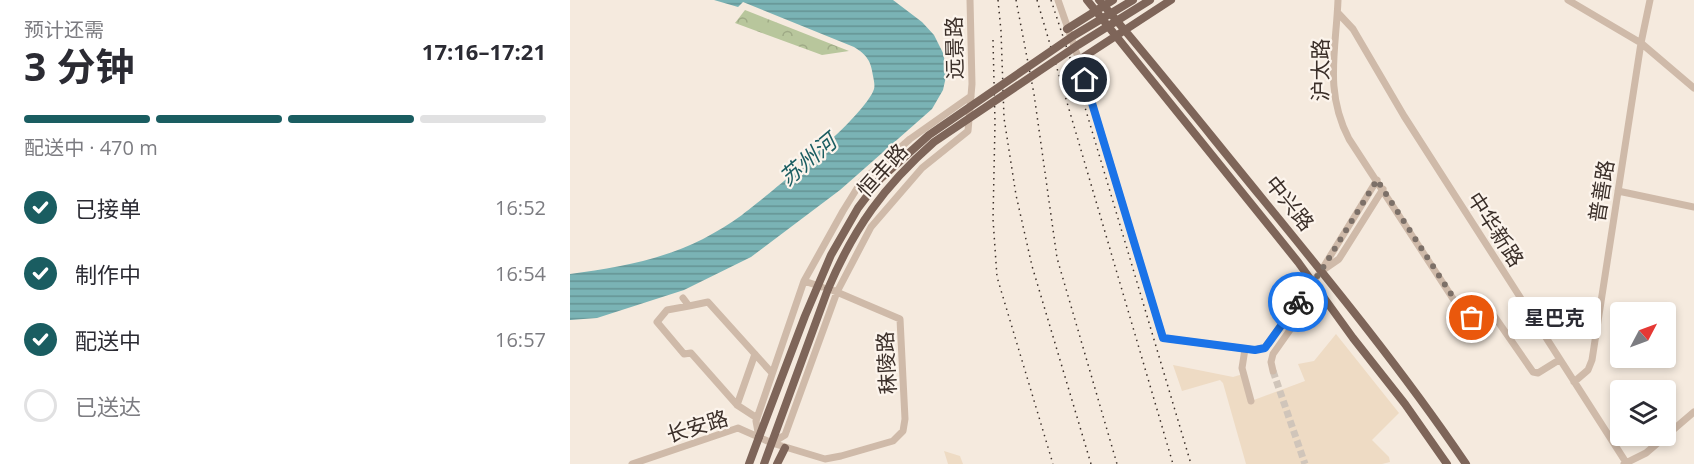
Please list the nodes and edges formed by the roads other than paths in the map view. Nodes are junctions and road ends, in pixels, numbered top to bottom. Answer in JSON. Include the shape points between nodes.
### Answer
{"nodes":[{"id":1,"x":970,"y":0,"type":"edge"},
{"id":2,"x":1058,"y":0,"type":"edge"},
{"id":3,"x":1087,"y":0,"type":"edge"},
{"id":4,"x":1113,"y":0,"type":"edge"},
{"id":5,"x":1133,"y":0,"type":"edge"},
{"id":6,"x":1150,"y":0,"type":"edge"},
{"id":7,"x":1171,"y":0,"type":"edge"},
{"id":8,"x":1338,"y":0,"type":"edge"},
{"id":9,"x":1568,"y":0,"type":"edge"},
{"id":10,"x":1650,"y":0,"type":"edge"},
{"id":11,"x":1102,"y":3,"type":"edge"},
{"id":12,"x":1095,"y":11,"type":"junction"},
{"id":13,"x":1338,"y":13,"type":"junction"},
{"id":14,"x":1067,"y":29,"type":"junction"},
{"id":15,"x":1126,"y":30,"type":"junction"},
{"id":16,"x":1117,"y":36,"type":"junction"},
{"id":17,"x":1641,"y":43,"type":"junction"},
{"id":18,"x":1079,"y":60,"type":"junction"},
{"id":19,"x":1694,"y":88,"type":"edge"},
{"id":20,"x":970,"y":96,"type":"junction"},
{"id":21,"x":1377,"y":180,"type":"junction"},
{"id":22,"x":1383,"y":189,"type":"junction"},
{"id":23,"x":1618,"y":191,"type":"junction"},
{"id":24,"x":1694,"y":207,"type":"edge"},
{"id":25,"x":1321,"y":271,"type":"junction"},
{"id":26,"x":804,"y":281,"type":"junction"},
{"id":27,"x":1313,"y":282,"type":"junction"},
{"id":28,"x":837,"y":292,"type":"junction"},
{"id":29,"x":683,"y":298,"type":"dead end"},
{"id":30,"x":689,"y":306,"type":"junction"},
{"id":31,"x":1245,"y":349,"type":"junction"},
{"id":32,"x":754,"y":354,"type":"junction"},
{"id":33,"x":1560,"y":360,"type":"junction"},
{"id":34,"x":1273,"y":371,"type":"tunnel mouth"},
{"id":35,"x":772,"y":373,"type":"junction"},
{"id":36,"x":1574,"y":382,"type":"junction"},
{"id":37,"x":1251,"y":401,"type":"dead end"},
{"id":38,"x":737,"y":405,"type":"junction"},
{"id":39,"x":1694,"y":412,"type":"edge"},
{"id":40,"x":757,"y":418,"type":"junction"},
{"id":41,"x":759,"y":438,"type":"junction"},
{"id":42,"x":771,"y":443,"type":"junction"},
{"id":43,"x":785,"y":448,"type":"junction"},
{"id":44,"x":842,"y":460,"type":"edge"},
{"id":45,"x":632,"y":464,"type":"edge"},
{"id":46,"x":749,"y":464,"type":"edge"},
{"id":47,"x":764,"y":464,"type":"edge"},
{"id":48,"x":777,"y":464,"type":"edge"},
{"id":49,"x":1447,"y":464,"type":"edge"},
{"id":50,"x":1466,"y":464,"type":"edge"},
{"id":51,"x":1626,"y":464,"type":"edge"}],
"edges":[{"from":1,"to":20,"type":"street","name":"远景路"},
{"from":2,"to":14,"type":"street"},
{"from":3,"to":12,"type":"main road","name":"中兴路"},
{"from":4,"to":11,"type":"main road"},
{"from":5,"to":41,"type":"main road","name":"恒丰路","bridge":true,"via":[[1073,36],[929,135],[880,179],[831,255]]},
{"from":6,"to":42,"type":"main road","name":"恒丰路","bridge":true,"via":[[934,142],[887,188],[867,214],[834,276]]},
{"from":7,"to":15,"type":"main road"},
{"from":8,"to":13,"type":"street","name":"沪太路"},
{"from":9,"to":17,"type":"street"},
{"from":10,"to":17,"type":"street","name":"普善路"},
{"from":11,"to":12,"type":"main road"},
{"from":11,"to":15,"type":"main road","name":"中兴路"},
{"from":12,"to":14,"type":"main road"},
{"from":12,"to":16,"type":"main road","name":"中兴路"},
{"from":13,"to":21,"type":"street","name":"沪太路","via":[[1333,77],[1336,109],[1349,139]]},
{"from":13,"to":33,"type":"street","name":"中华新路","via":[[1353,29]]},
{"from":14,"to":18,"type":"street"},
{"from":15,"to":16,"type":"main road"},
{"from":15,"to":25,"type":"main road","name":"中兴路"},
{"from":16,"to":18,"type":"main road"},
{"from":16,"to":27,"type":"main road","name":"中兴路"},
{"from":17,"to":19,"type":"street"},
{"from":17,"to":23,"type":"street","name":"普善路"},
{"from":18,"to":31,"type":"street","via":[[1163,338]]},
{"from":20,"to":26,"type":"street","via":[[861,182]]},
{"from":20,"to":28,"type":"street","name":"远景路","via":[[968,130],[922,168],[879,216]]},
{"from":21,"to":22,"type":"street","name":"沪太路"},
{"from":21,"to":25,"type":"street"},
{"from":22,"to":25,"type":"street","via":[[1339,259]]},
{"from":22,"to":33,"type":"street","name":"沪太路","via":[[1467,317],[1490,310],[1533,372]]},
{"from":23,"to":24,"type":"street"},
{"from":23,"to":36,"type":"street","name":"普善路","via":[[1592,360]]},
{"from":25,"to":27,"type":"street"},
{"from":25,"to":50,"type":"main road","name":"中兴路","via":[[1418,394]]},
{"from":26,"to":28,"type":"street","name":"秣陵路"},
{"from":26,"to":35,"type":"street"},
{"from":27,"to":31,"type":"street","via":[[1265,348]]},
{"from":27,"to":34,"type":"street","via":[[1309,303],[1273,354]]},
{"from":27,"to":49,"type":"main road","name":"中兴路"},
{"from":28,"to":42,"type":"street","name":"远景路","via":[[785,435]]},
{"from":28,"to":44,"type":"street","name":"秣陵路","via":[[900,319],[905,419],[903,431],[893,441]]},
{"from":29,"to":30,"type":"street"},
{"from":30,"to":32,"type":"street","via":[[708,302]]},
{"from":30,"to":38,"type":"street","via":[[667,310],[657,322]]},
{"from":31,"to":37,"type":"street","via":[[1242,368]]},
{"from":32,"to":35,"type":"street"},
{"from":32,"to":38,"type":"street"},
{"from":33,"to":36,"type":"street","name":"中华新路"},
{"from":35,"to":40,"type":"street"},
{"from":36,"to":51,"type":"street","name":"中华新路"},
{"from":38,"to":40,"type":"street"},
{"from":39,"to":51,"type":"street","via":[[1646,453]]},
{"from":40,"to":41,"type":"street"},
{"from":41,"to":42,"type":"street","name":"长安路"},
{"from":41,"to":45,"type":"street","name":"长安路","via":[[738,428]]},
{"from":41,"to":46,"type":"main road","name":"恒丰路"},
{"from":42,"to":43,"type":"street","name":"长安路"},
{"from":42,"to":47,"type":"main road","name":"恒丰路"},
{"from":43,"to":44,"type":"street","name":"长安路"},
{"from":43,"to":48,"type":"main road"}]}
